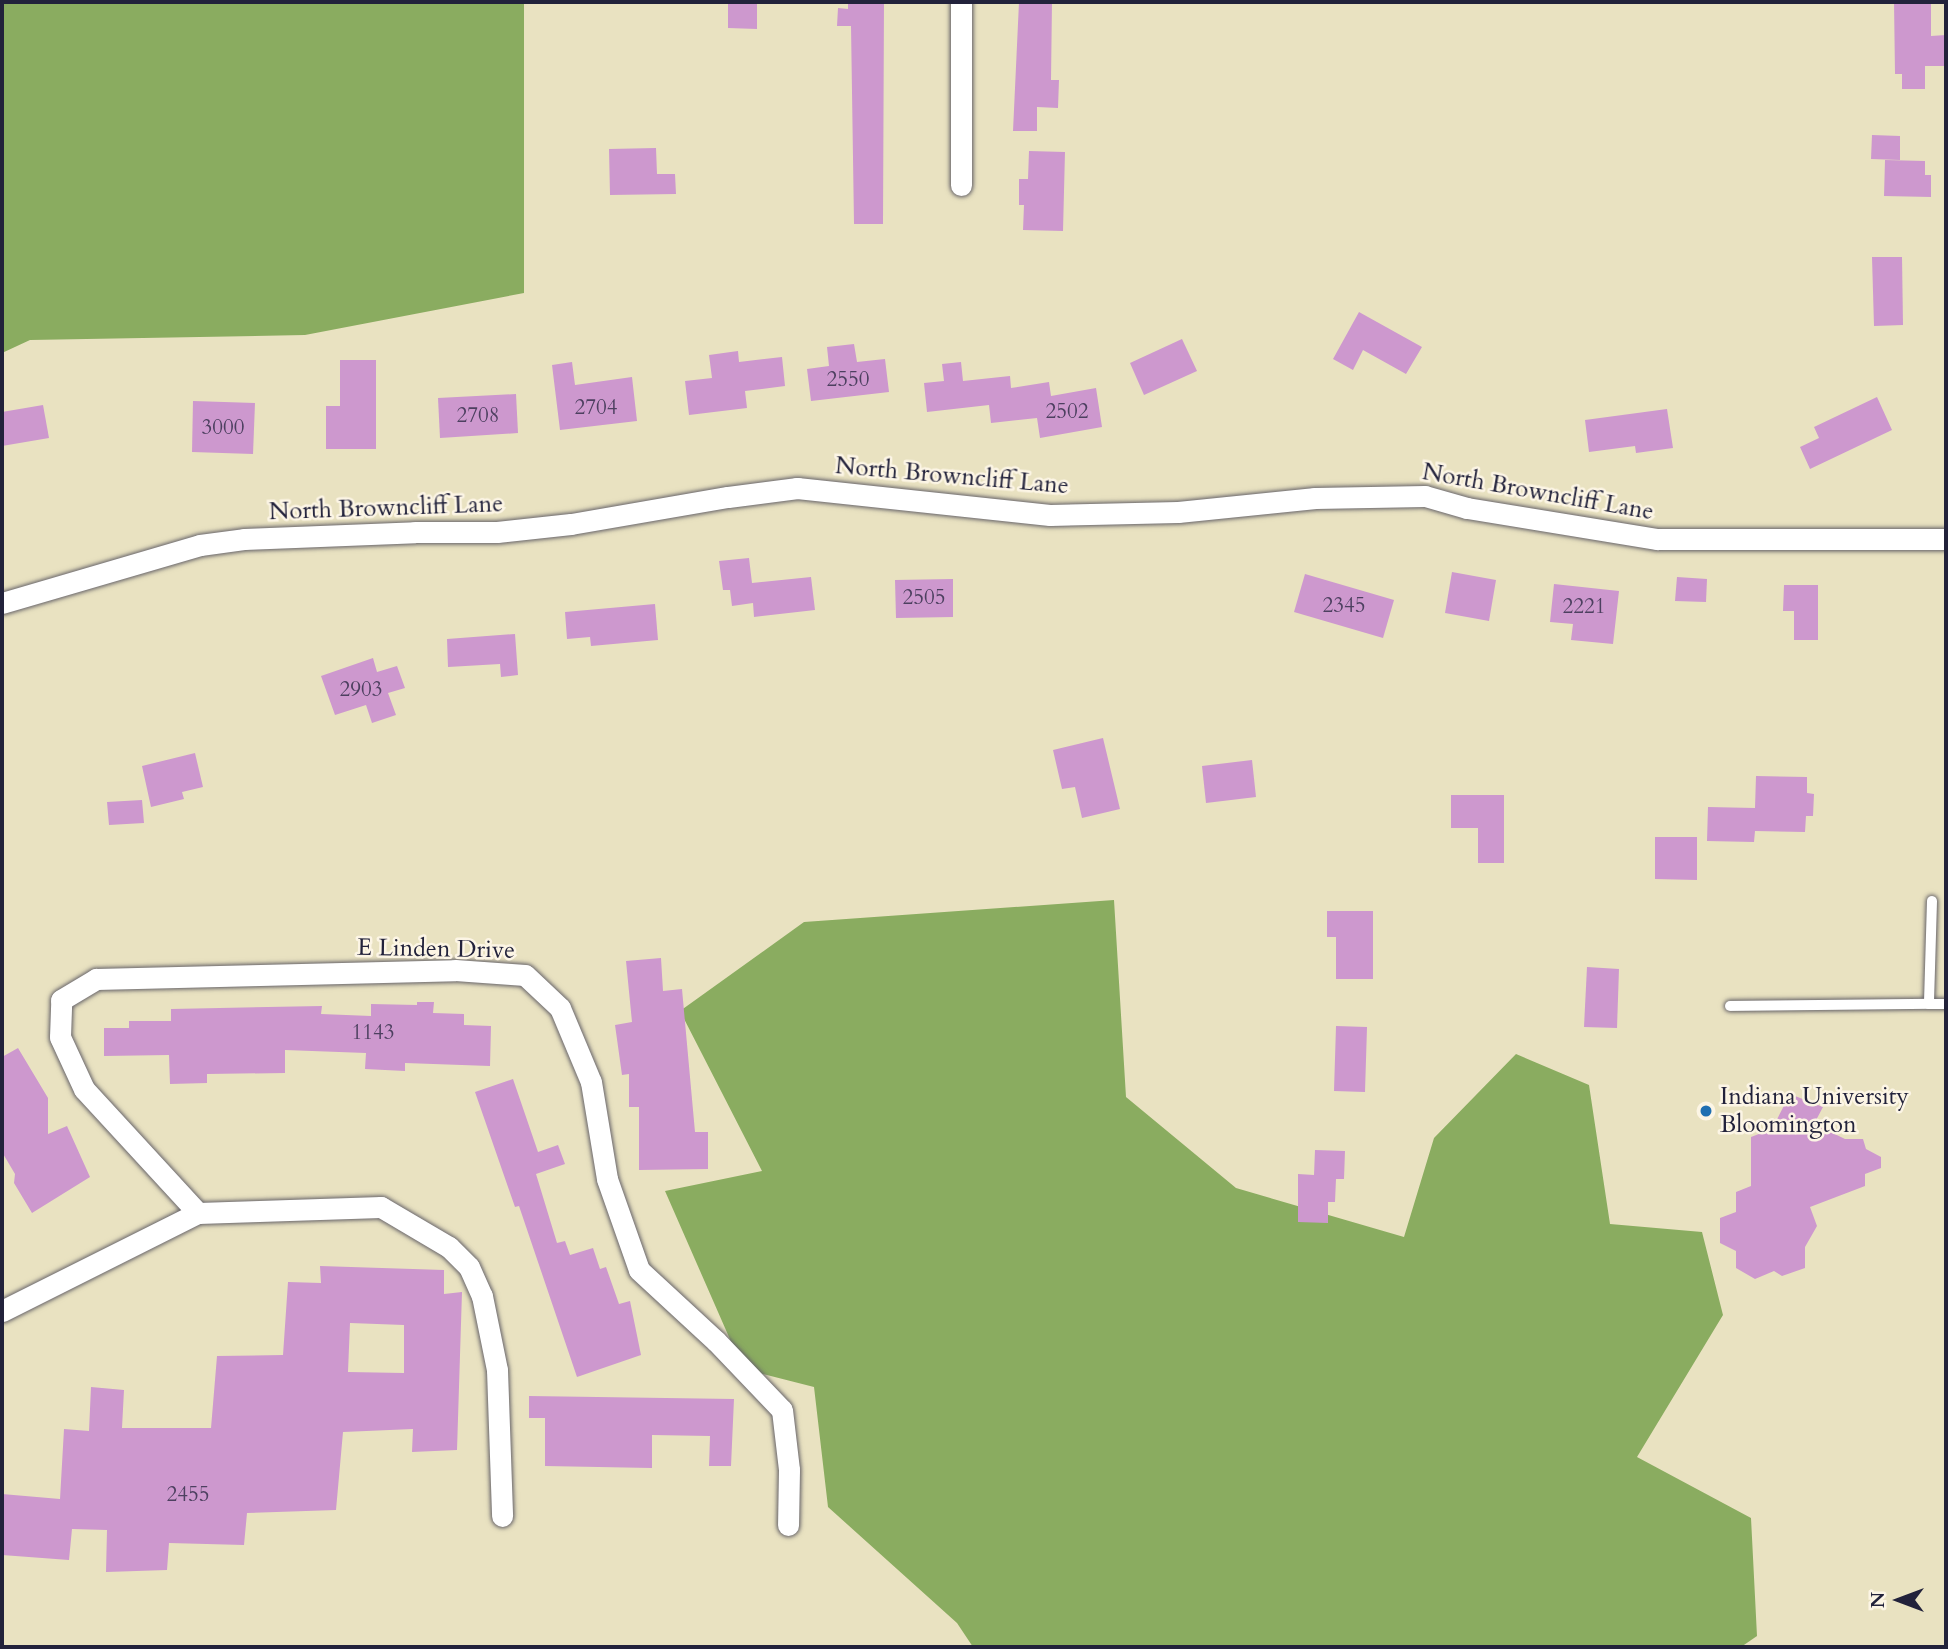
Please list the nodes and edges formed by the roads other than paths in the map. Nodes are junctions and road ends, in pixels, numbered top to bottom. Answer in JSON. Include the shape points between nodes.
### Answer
{"nodes":[{"id":1,"x":961,"y":2,"type":"edge"},
{"id":2,"x":961,"y":186,"type":"dead end"},
{"id":3,"x":1946,"y":539,"type":"edge"},
{"id":4,"x":2,"y":603,"type":"edge"},
{"id":5,"x":1932,"y":901,"type":"dead end"},
{"id":6,"x":1929,"y":1004,"type":"junction"},
{"id":7,"x":1946,"y":1004,"type":"edge"},
{"id":8,"x":1730,"y":1006,"type":"dead end"},
{"id":9,"x":198,"y":1213,"type":"junction"},
{"id":10,"x":2,"y":1311,"type":"edge"},
{"id":11,"x":502,"y":1516,"type":"dead end"},
{"id":12,"x":788,"y":1525,"type":"dead end"}],
"edges":[{"from":1,"to":2,"type":"street"},
{"from":3,"to":4,"type":"street","name":"North Browncliff Lane","via":[[1657,539],[1467,508],[1425,496],[1315,498],[1178,512],[1050,515],[797,488],[497,532],[415,531],[200,545]]},
{"from":5,"to":6,"type":"lane"},
{"from":6,"to":7,"type":"lane"},
{"from":6,"to":8,"type":"lane"},
{"from":9,"to":10,"type":"street"},
{"from":9,"to":11,"type":"street","via":[[381,1207],[450,1247],[469,1267],[490,1327],[501,1413]]},
{"from":9,"to":12,"type":"street","name":"E Linden Drive","via":[[84,1089],[60,1037],[61,1000],[96,979],[456,970],[524,975],[560,1008],[591,1082],[607,1179],[639,1270],[782,1410],[789,1470]]}]}
